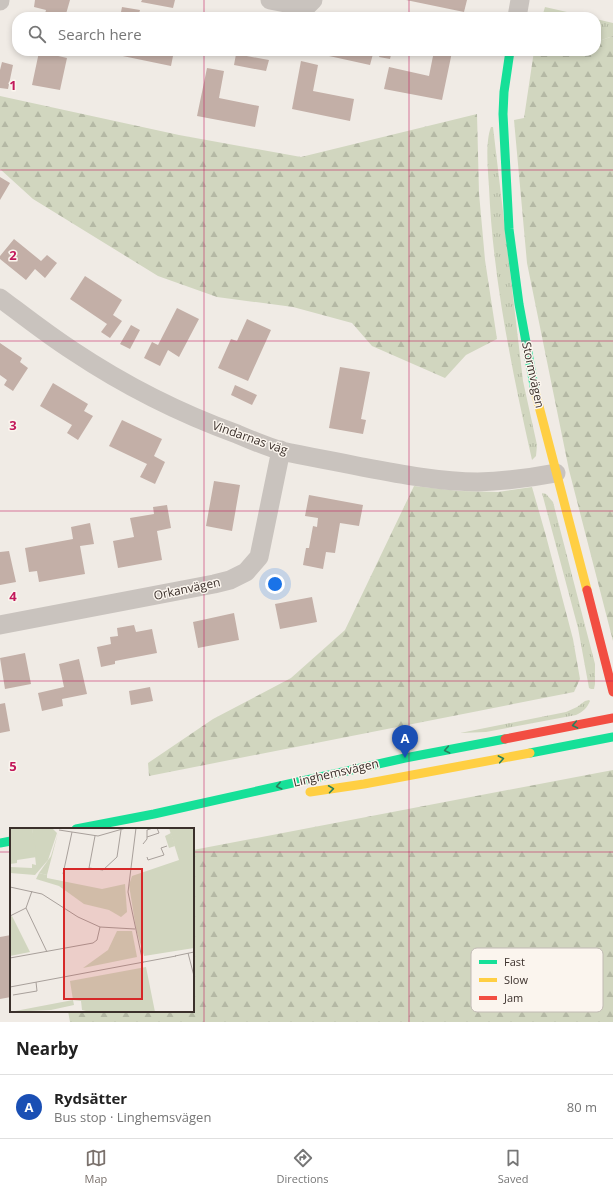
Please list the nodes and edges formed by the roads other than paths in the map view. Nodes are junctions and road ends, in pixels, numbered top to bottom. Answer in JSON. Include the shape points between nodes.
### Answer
{"nodes":[{"id":1,"x":270,"y":0,"type":"edge"},
{"id":2,"x":313,"y":0,"type":"edge"},
{"id":3,"x":520,"y":0,"type":"edge"},
{"id":4,"x":518,"y":12,"type":"edge"},
{"id":5,"x":509,"y":56,"type":"edge"},
{"id":6,"x":0,"y":298,"type":"edge"},
{"id":7,"x":281,"y":450,"type":"junction"},
{"id":8,"x":556,"y":473,"type":"junction"},
{"id":9,"x":0,"y":625,"type":"edge"},
{"id":10,"x":613,"y":692,"type":"edge"},
{"id":11,"x":613,"y":718,"type":"edge"},
{"id":12,"x":613,"y":737,"type":"edge"},
{"id":13,"x":302,"y":793,"type":"dead end"},
{"id":14,"x":263,"y":799,"type":"dead end"},
{"id":15,"x":154,"y":814,"type":"junction"},
{"id":16,"x":81,"y":828,"type":"edge"},
{"id":17,"x":10,"y":841,"type":"edge"},
{"id":18,"x":0,"y":843,"type":"edge"}],
"edges":[{"from":1,"to":2,"type":"street","via":[[306,7]]},
{"from":3,"to":4,"type":"street"},
{"from":5,"to":8,"type":"main road","name":"Stormvägen","via":[[503,114],[509,229],[533,382]]},
{"from":6,"to":7,"type":"street","name":"Vindarnas väg","via":[[72,351],[144,394],[180,412]]},
{"from":7,"to":8,"type":"street","name":"Vindarnas väg","via":[[414,476],[477,482],[507,481]]},
{"from":7,"to":9,"type":"street","name":"Orkanvägen","via":[[259,557],[246,572],[214,584]]},
{"from":8,"to":10,"type":"main road","name":"Stormvägen"},
{"from":11,"to":15,"type":"main road","name":"Linghemsvägen","one_way":true,"via":[[359,768]]},
{"from":13,"to":12,"type":"main road","name":"Linghemsvägen","one_way":true,"via":[[372,783]]},
{"from":14,"to":15,"type":"main road","name":"Linghemsvägen"},
{"from":15,"to":16,"type":"main road","name":"Linghemsvägen"},
{"from":17,"to":18,"type":"main road"}]}
